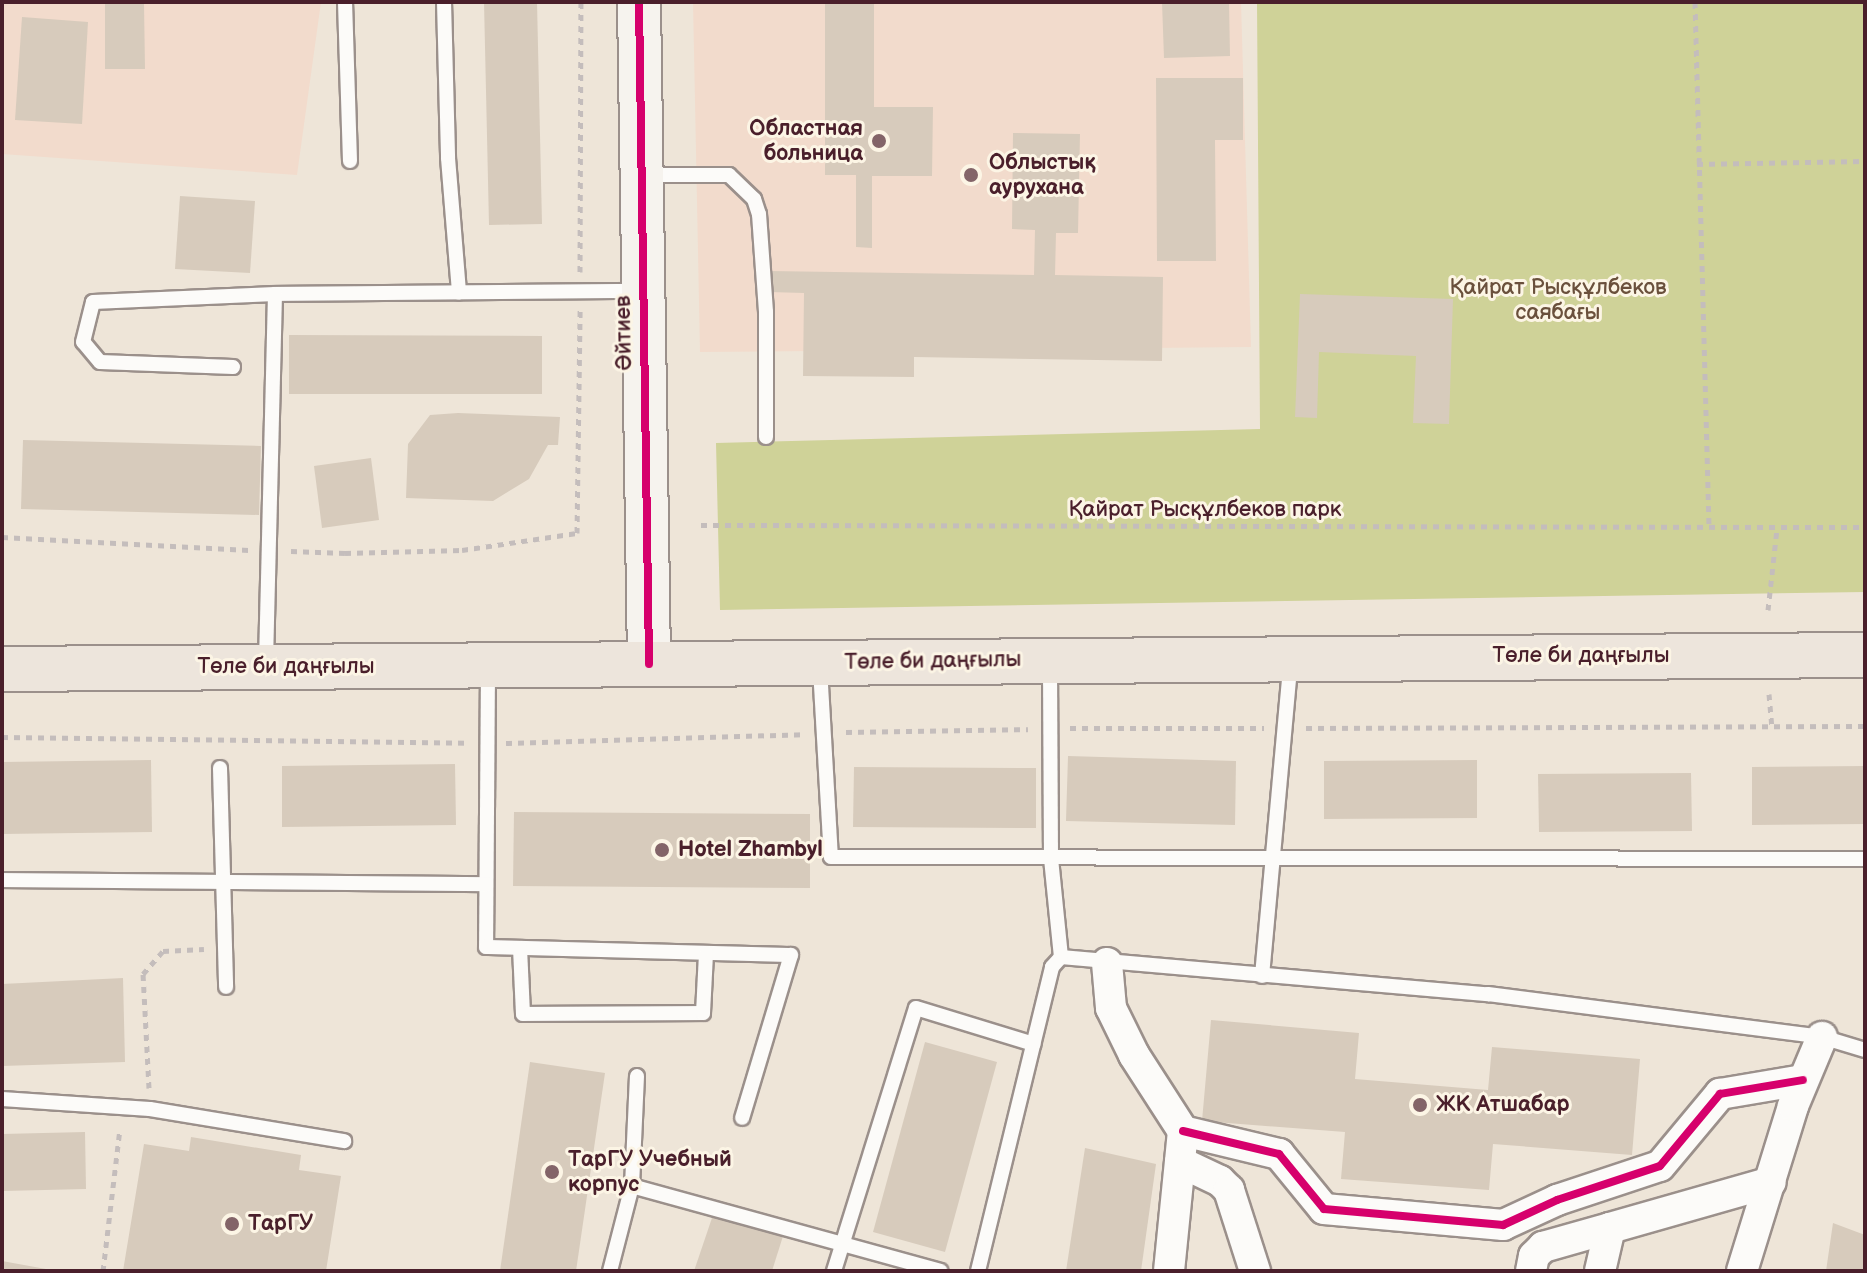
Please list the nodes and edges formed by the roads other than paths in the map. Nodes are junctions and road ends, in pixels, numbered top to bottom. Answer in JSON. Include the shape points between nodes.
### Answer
{"nodes":[{"id":1,"x":345,"y":2,"type":"edge"},
{"id":2,"x":444,"y":2,"type":"edge"},
{"id":3,"x":639,"y":2,"type":"edge"},
{"id":4,"x":350,"y":161,"type":"dead end"},
{"id":5,"x":641,"y":175,"type":"junction"},
{"id":6,"x":642,"y":291,"type":"junction"},
{"id":7,"x":459,"y":293,"type":"junction"},
{"id":8,"x":275,"y":294,"type":"junction"},
{"id":9,"x":233,"y":367,"type":"dead end"},
{"id":10,"x":766,"y":437,"type":"dead end"},
{"id":11,"x":1865,"y":655,"type":"edge"},
{"id":12,"x":1290,"y":658,"type":"junction"},
{"id":13,"x":1050,"y":660,"type":"junction"},
{"id":14,"x":819,"y":662,"type":"junction"},
{"id":15,"x":649,"y":664,"type":"junction"},
{"id":16,"x":488,"y":665,"type":"junction"},
{"id":17,"x":266,"y":667,"type":"junction"},
{"id":18,"x":2,"y":669,"type":"edge"},
{"id":19,"x":220,"y":768,"type":"dead end"},
{"id":20,"x":1051,"y":858,"type":"junction"},
{"id":21,"x":1865,"y":859,"type":"edge"},
{"id":22,"x":1273,"y":860,"type":"junction"},
{"id":23,"x":2,"y":880,"type":"edge"},
{"id":24,"x":223,"y":883,"type":"junction"},
{"id":25,"x":486,"y":884,"type":"junction"},
{"id":26,"x":520,"y":948,"type":"junction"},
{"id":27,"x":706,"y":953,"type":"junction"},
{"id":28,"x":1061,"y":957,"type":"junction"},
{"id":29,"x":1107,"y":963,"type":"junction"},
{"id":30,"x":1262,"y":976,"type":"junction"},
{"id":31,"x":226,"y":987,"type":"dead end"},
{"id":32,"x":1822,"y":1037,"type":"junction"},
{"id":33,"x":1034,"y":1044,"type":"junction"},
{"id":34,"x":1865,"y":1050,"type":"edge"},
{"id":35,"x":637,"y":1076,"type":"dead end"},
{"id":36,"x":1803,"y":1080,"type":"junction"},
{"id":37,"x":2,"y":1099,"type":"edge"},
{"id":38,"x":742,"y":1118,"type":"dead end"},
{"id":39,"x":1183,"y":1131,"type":"junction"},
{"id":40,"x":344,"y":1141,"type":"dead end"},
{"id":41,"x":1180,"y":1162,"type":"junction"},
{"id":42,"x":1771,"y":1182,"type":"junction"},
{"id":43,"x":632,"y":1186,"type":"junction"},
{"id":44,"x":1610,"y":1228,"type":"junction"},
{"id":45,"x":843,"y":1243,"type":"junction"},
{"id":46,"x":610,"y":1271,"type":"edge"},
{"id":47,"x":834,"y":1271,"type":"edge"},
{"id":48,"x":940,"y":1271,"type":"edge"},
{"id":49,"x":978,"y":1271,"type":"edge"},
{"id":50,"x":1169,"y":1271,"type":"edge"},
{"id":51,"x":1255,"y":1271,"type":"edge"},
{"id":52,"x":1531,"y":1271,"type":"edge"},
{"id":53,"x":1600,"y":1271,"type":"edge"},
{"id":54,"x":1742,"y":1271,"type":"edge"}],
"edges":[{"from":1,"to":4,"type":"lane"},
{"from":2,"to":7,"type":"lane","via":[[448,158]]},
{"from":3,"to":5,"type":"street","name":"Әйтиев"},
{"from":5,"to":6,"type":"street","name":"Әйтиев"},
{"from":5,"to":10,"type":"lane","via":[[729,175],[754,199],[766,312]]},
{"from":6,"to":7,"type":"lane"},
{"from":6,"to":15,"type":"street","name":"Әйтиев"},
{"from":7,"to":8,"type":"lane"},
{"from":8,"to":9,"type":"lane","via":[[93,302],[83,342],[100,362]]},
{"from":8,"to":17,"type":"lane"},
{"from":11,"to":12,"type":"main road","name":"Төле би даңғылы"},
{"from":12,"to":13,"type":"main road","name":"Төле би даңғылы"},
{"from":12,"to":22,"type":"lane"},
{"from":13,"to":14,"type":"main road","name":"Төле би даңғылы"},
{"from":13,"to":20,"type":"lane"},
{"from":14,"to":15,"type":"main road","name":"Төле би даңғылы"},
{"from":14,"to":20,"type":"lane","via":[[831,857]]},
{"from":15,"to":16,"type":"main road","name":"Төле би даңғылы"},
{"from":16,"to":17,"type":"main road","name":"Төле би даңғылы"},
{"from":16,"to":25,"type":"lane"},
{"from":17,"to":18,"type":"main road","name":"Төле би даңғылы"},
{"from":19,"to":24,"type":"lane"},
{"from":20,"to":22,"type":"lane"},
{"from":20,"to":28,"type":"lane"},
{"from":21,"to":22,"type":"lane"},
{"from":22,"to":30,"type":"lane"},
{"from":23,"to":24,"type":"lane"},
{"from":24,"to":25,"type":"lane"},
{"from":24,"to":31,"type":"lane"},
{"from":25,"to":26,"type":"lane","via":[[486,947]]},
{"from":26,"to":27,"type":"lane"},
{"from":26,"to":27,"type":"lane","via":[[523,1014],[703,1013]]},
{"from":27,"to":38,"type":"lane","via":[[791,955]]},
{"from":28,"to":29,"type":"lane"},
{"from":28,"to":33,"type":"lane","via":[[1052,967]]},
{"from":29,"to":30,"type":"lane"},
{"from":29,"to":39,"type":"street","via":[[1111,1008]]},
{"from":30,"to":32,"type":"lane","via":[[1488,994]]},
{"from":32,"to":34,"type":"lane"},
{"from":32,"to":36,"type":"street"},
{"from":33,"to":45,"type":"lane","via":[[916,1008]]},
{"from":33,"to":49,"type":"lane"},
{"from":35,"to":43,"type":"lane"},
{"from":36,"to":39,"type":"street","via":[[1720,1094],[1660,1166],[1557,1200],[1503,1225],[1324,1209],[1279,1154]]},
{"from":36,"to":42,"type":"street"},
{"from":37,"to":40,"type":"lane","via":[[150,1109]]},
{"from":39,"to":41,"type":"street"},
{"from":41,"to":50,"type":"street"},
{"from":41,"to":51,"type":"street","via":[[1229,1190]]},
{"from":42,"to":44,"type":"street"},
{"from":42,"to":54,"type":"street"},
{"from":43,"to":45,"type":"lane"},
{"from":43,"to":46,"type":"lane"},
{"from":44,"to":52,"type":"street","via":[[1543,1247],[1534,1256]]},
{"from":44,"to":53,"type":"street"},
{"from":45,"to":47,"type":"lane"},
{"from":45,"to":48,"type":"lane"}]}
